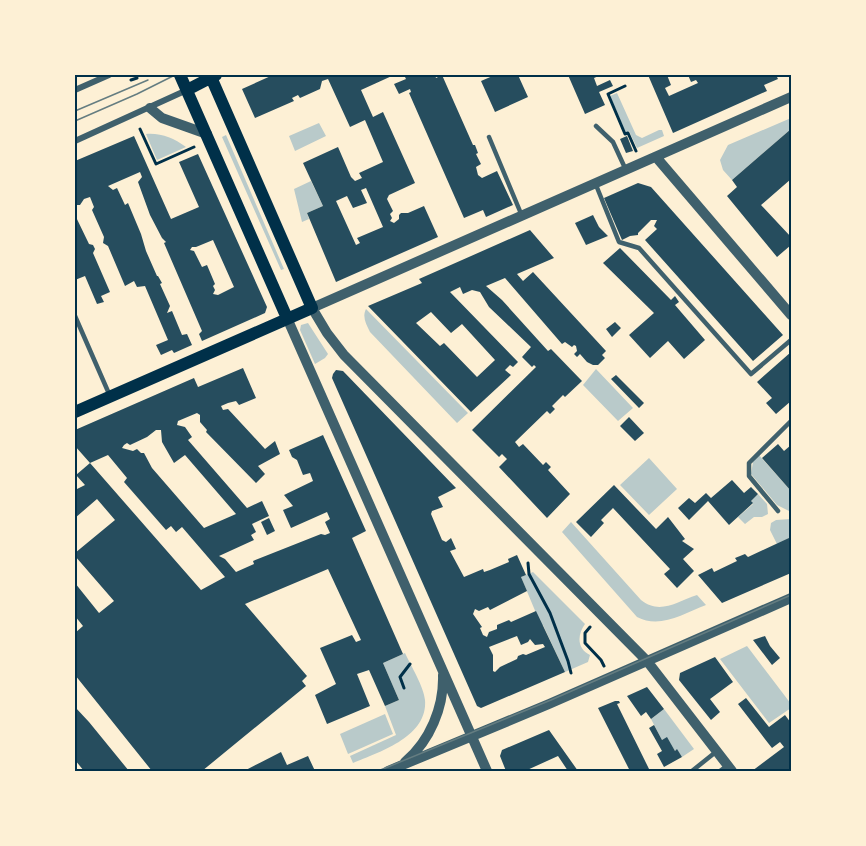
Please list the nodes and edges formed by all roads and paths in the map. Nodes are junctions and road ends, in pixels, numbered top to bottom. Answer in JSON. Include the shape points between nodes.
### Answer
{"nodes":[{"id":1,"x":109,"y":75,"type":"edge"},
{"id":2,"x":180,"y":75,"type":"edge"},
{"id":3,"x":212,"y":76,"type":"edge"},
{"id":4,"x":136,"y":78,"type":"dead end"},
{"id":5,"x":131,"y":80,"type":"dead end"},
{"id":6,"x":625,"y":86,"type":"dead end"},
{"id":7,"x":75,"y":90,"type":"edge"},
{"id":8,"x":187,"y":90,"type":"junction"},
{"id":9,"x":791,"y":97,"type":"edge"},
{"id":10,"x":150,"y":108,"type":"junction"},
{"id":11,"x":596,"y":126,"type":"dead end"},
{"id":12,"x":140,"y":129,"type":"dead end"},
{"id":13,"x":207,"y":135,"type":"junction"},
{"id":14,"x":489,"y":137,"type":"dead end"},
{"id":15,"x":75,"y":141,"type":"edge"},
{"id":16,"x":194,"y":147,"type":"dead end"},
{"id":17,"x":636,"y":153,"type":"dead end"},
{"id":18,"x":656,"y":157,"type":"junction"},
{"id":19,"x":626,"y":171,"type":"junction"},
{"id":20,"x":596,"y":184,"type":"junction"},
{"id":21,"x":522,"y":216,"type":"junction"},
{"id":22,"x":312,"y":308,"type":"junction"},
{"id":23,"x":791,"y":315,"type":"edge"},
{"id":24,"x":75,"y":316,"type":"edge"},
{"id":25,"x":287,"y":318,"type":"junction"},
{"id":26,"x":791,"y":340,"type":"edge"},
{"id":27,"x":110,"y":397,"type":"junction"},
{"id":28,"x":75,"y":412,"type":"edge"},
{"id":29,"x":791,"y":421,"type":"edge"},
{"id":30,"x":778,"y":512,"type":"dead end"},
{"id":31,"x":528,"y":563,"type":"dead end"},
{"id":32,"x":791,"y":598,"type":"edge"},
{"id":33,"x":590,"y":627,"type":"dead end"},
{"id":34,"x":647,"y":661,"type":"junction"},
{"id":35,"x":410,"y":664,"type":"dead end"},
{"id":36,"x":604,"y":666,"type":"dead end"},
{"id":37,"x":443,"y":672,"type":"junction"},
{"id":38,"x":570,"y":673,"type":"dead end"},
{"id":39,"x":404,"y":688,"type":"dead end"},
{"id":40,"x":471,"y":737,"type":"junction"},
{"id":41,"x":717,"y":751,"type":"junction"},
{"id":42,"x":401,"y":766,"type":"junction"},
{"id":43,"x":727,"y":769,"type":"edge"},
{"id":44,"x":388,"y":771,"type":"edge"},
{"id":45,"x":487,"y":771,"type":"edge"},
{"id":46,"x":692,"y":771,"type":"edge"}],
"edges":[{"from":1,"to":7,"type":"street"},
{"from":2,"to":8,"type":"main road"},
{"from":3,"to":8,"type":"main road"},
{"from":3,"to":22,"type":"main road"},
{"from":4,"to":5,"type":"path"},
{"from":6,"to":17,"type":"path","via":[[608,94]]},
{"from":8,"to":10,"type":"street"},
{"from":8,"to":13,"type":"main road"},
{"from":9,"to":18,"type":"street"},
{"from":10,"to":13,"type":"street","via":[[162,118]]},
{"from":10,"to":15,"type":"street"},
{"from":11,"to":19,"type":"lane","via":[[613,142]]},
{"from":12,"to":16,"type":"path","via":[[156,164]]},
{"from":13,"to":25,"type":"main road"},
{"from":14,"to":21,"type":"lane"},
{"from":18,"to":19,"type":"street"},
{"from":18,"to":23,"type":"street"},
{"from":19,"to":20,"type":"street"},
{"from":20,"to":21,"type":"street"},
{"from":20,"to":26,"type":"lane","via":[[619,242],[639,248],[751,374]]},
{"from":21,"to":22,"type":"street"},
{"from":22,"to":25,"type":"main road"},
{"from":22,"to":34,"type":"street","via":[[344,355]]},
{"from":24,"to":27,"type":"lane"},
{"from":25,"to":27,"type":"main road"},
{"from":25,"to":37,"type":"street"},
{"from":27,"to":28,"type":"main road"},
{"from":29,"to":30,"type":"lane","via":[[749,463],[749,476]]},
{"from":31,"to":38,"type":"path","via":[[566,654]]},
{"from":32,"to":34,"type":"street"},
{"from":33,"to":36,"type":"path","via":[[585,643]]},
{"from":34,"to":40,"type":"street"},
{"from":34,"to":41,"type":"street"},
{"from":35,"to":39,"type":"path","via":[[400,678]]},
{"from":37,"to":40,"type":"street"},
{"from":37,"to":42,"type":"street","via":[[442,698],[435,719],[421,744]]},
{"from":40,"to":42,"type":"street"},
{"from":40,"to":45,"type":"street"},
{"from":41,"to":43,"type":"street"},
{"from":41,"to":46,"type":"lane"},
{"from":42,"to":44,"type":"street"}]}
